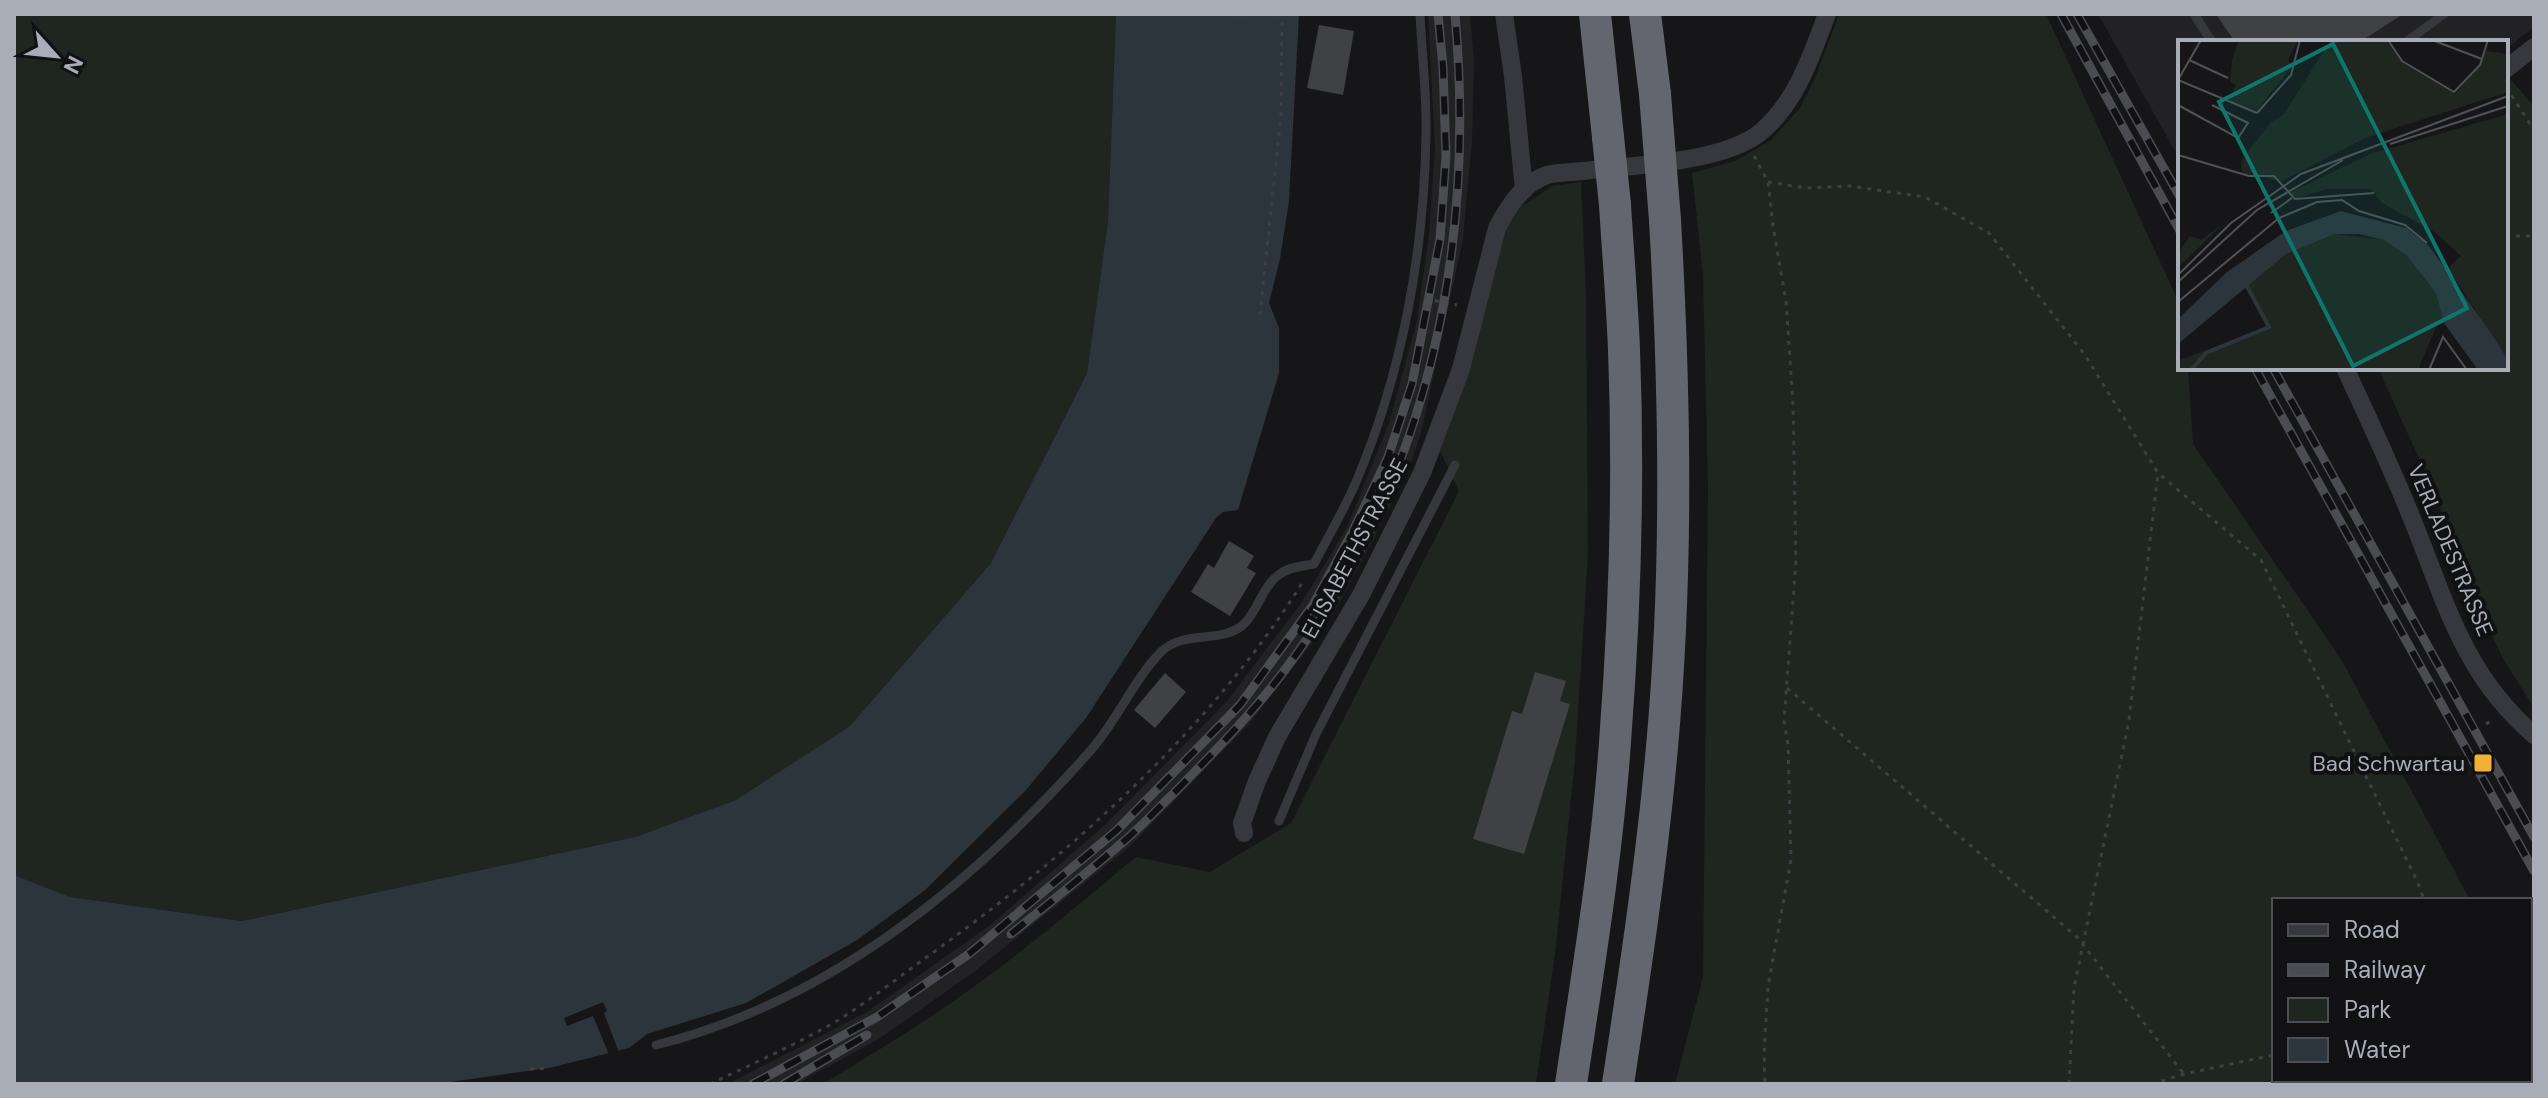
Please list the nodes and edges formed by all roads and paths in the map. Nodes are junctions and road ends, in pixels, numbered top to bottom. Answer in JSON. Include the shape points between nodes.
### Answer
{"nodes":[{"id":1,"x":1279,"y":14,"type":"edge"},
{"id":2,"x":1420,"y":14,"type":"edge"},
{"id":3,"x":1504,"y":14,"type":"edge"},
{"id":4,"x":1595,"y":14,"type":"edge"},
{"id":5,"x":1645,"y":14,"type":"edge"},
{"id":6,"x":1827,"y":14,"type":"edge"},
{"id":7,"x":2194,"y":14,"type":"edge"},
{"id":8,"x":2444,"y":14,"type":"edge"},
{"id":9,"x":1233,"y":15,"type":"edge"},
{"id":10,"x":2211,"y":40,"type":"edge"},
{"id":11,"x":2409,"y":40,"type":"edge"},
{"id":12,"x":2534,"y":47,"type":"edge"},
{"id":13,"x":2508,"y":67,"type":"edge"},
{"id":14,"x":2508,"y":90,"type":"edge"},
{"id":15,"x":2534,"y":130,"type":"edge"},
{"id":16,"x":1747,"y":142,"type":"junction"},
{"id":17,"x":1768,"y":182,"type":"junction"},
{"id":18,"x":1524,"y":190,"type":"junction"},
{"id":19,"x":2508,"y":236,"type":"edge"},
{"id":20,"x":2534,"y":236,"type":"edge"},
{"id":21,"x":1409,"y":296,"type":"junction"},
{"id":22,"x":1475,"y":309,"type":"junction"},
{"id":23,"x":1260,"y":315,"type":"dead end"},
{"id":24,"x":2346,"y":370,"type":"edge"},
{"id":25,"x":1455,"y":465,"type":"dead end"},
{"id":26,"x":2158,"y":473,"type":"junction"},
{"id":27,"x":1314,"y":564,"type":"junction"},
{"id":28,"x":1785,"y":686,"type":"junction"},
{"id":29,"x":2534,"y":735,"type":"edge"},
{"id":30,"x":1279,"y":821,"type":"dead end"},
{"id":31,"x":1244,"y":833,"type":"dead end"},
{"id":32,"x":2423,"y":898,"type":"edge"},
{"id":33,"x":2083,"y":944,"type":"junction"},
{"id":34,"x":656,"y":1045,"type":"dead end"},
{"id":35,"x":2272,"y":1055,"type":"edge"},
{"id":36,"x":549,"y":1068,"type":"dead end"},
{"id":37,"x":530,"y":1069,"type":"dead end"},
{"id":38,"x":2184,"y":1074,"type":"junction"},
{"id":39,"x":710,"y":1084,"type":"edge"},
{"id":40,"x":1571,"y":1084,"type":"edge"},
{"id":41,"x":1618,"y":1084,"type":"edge"},
{"id":42,"x":1765,"y":1084,"type":"edge"},
{"id":43,"x":2069,"y":1084,"type":"edge"},
{"id":44,"x":2152,"y":1084,"type":"edge"}],
"edges":[{"from":1,"to":9,"type":"path"},
{"from":1,"to":23,"type":"path","via":[[1281,115]]},
{"from":2,"to":21,"type":"lane","via":[[1426,136],[1419,240]]},
{"from":3,"to":18,"type":"street"},
{"from":4,"to":40,"type":"highway","bridge":true,"via":[[1615,205],[1626,481],[1615,743]]},
{"from":5,"to":41,"type":"highway","bridge":true,"via":[[1672,345],[1671,611],[1648,880]]},
{"from":6,"to":16,"type":"street","name":"ELISABETHSTRASSE","via":[[1797,88],[1782,111]]},
{"from":7,"to":10,"type":"lane"},
{"from":8,"to":11,"type":"lane"},
{"from":12,"to":13,"type":"street"},
{"from":14,"to":15,"type":"path"},
{"from":16,"to":17,"type":"path"},
{"from":16,"to":18,"type":"street","name":"ELISABETHSTRASSE","via":[[1696,157],[1546,175]]},
{"from":17,"to":26,"type":"path","via":[[1925,197],[1989,233],[2085,355]]},
{"from":17,"to":28,"type":"path","via":[[1786,301],[1793,404],[1796,561]]},
{"from":18,"to":22,"type":"street","name":"ELISABETHSTRASSE","via":[[1497,228]]},
{"from":19,"to":20,"type":"path"},
{"from":21,"to":22,"type":"path"},
{"from":21,"to":27,"type":"lane","via":[[1378,426]]},
{"from":22,"to":31,"type":"street","name":"ELISABETHSTRASSE","via":[[1461,369],[1422,473],[1361,595],[1277,737],[1242,823]]},
{"from":24,"to":29,"type":"street","name":"VERLADESTRASSE","via":[[2472,662],[2494,696]]},
{"from":25,"to":30,"type":"lane","via":[[1316,734]]},
{"from":26,"to":32,"type":"path","via":[[2261,560]]},
{"from":26,"to":33,"type":"path","via":[[2129,720]]},
{"from":27,"to":34,"type":"lane","via":[[1278,575],[1244,624],[1228,633],[1182,639],[1162,650],[1108,731],[1050,796],[945,896],[877,946],[751,1014]]},
{"from":27,"to":39,"type":"path","via":[[1228,685],[1157,765],[1079,835],[965,930],[836,1021]]},
{"from":28,"to":33,"type":"path"},
{"from":28,"to":42,"type":"path","via":[[1791,860],[1768,986]]},
{"from":33,"to":38,"type":"path"},
{"from":33,"to":43,"type":"path","via":[[2072,1008]]},
{"from":35,"to":38,"type":"path"},
{"from":36,"to":37,"type":"path"},
{"from":38,"to":44,"type":"path"}]}
